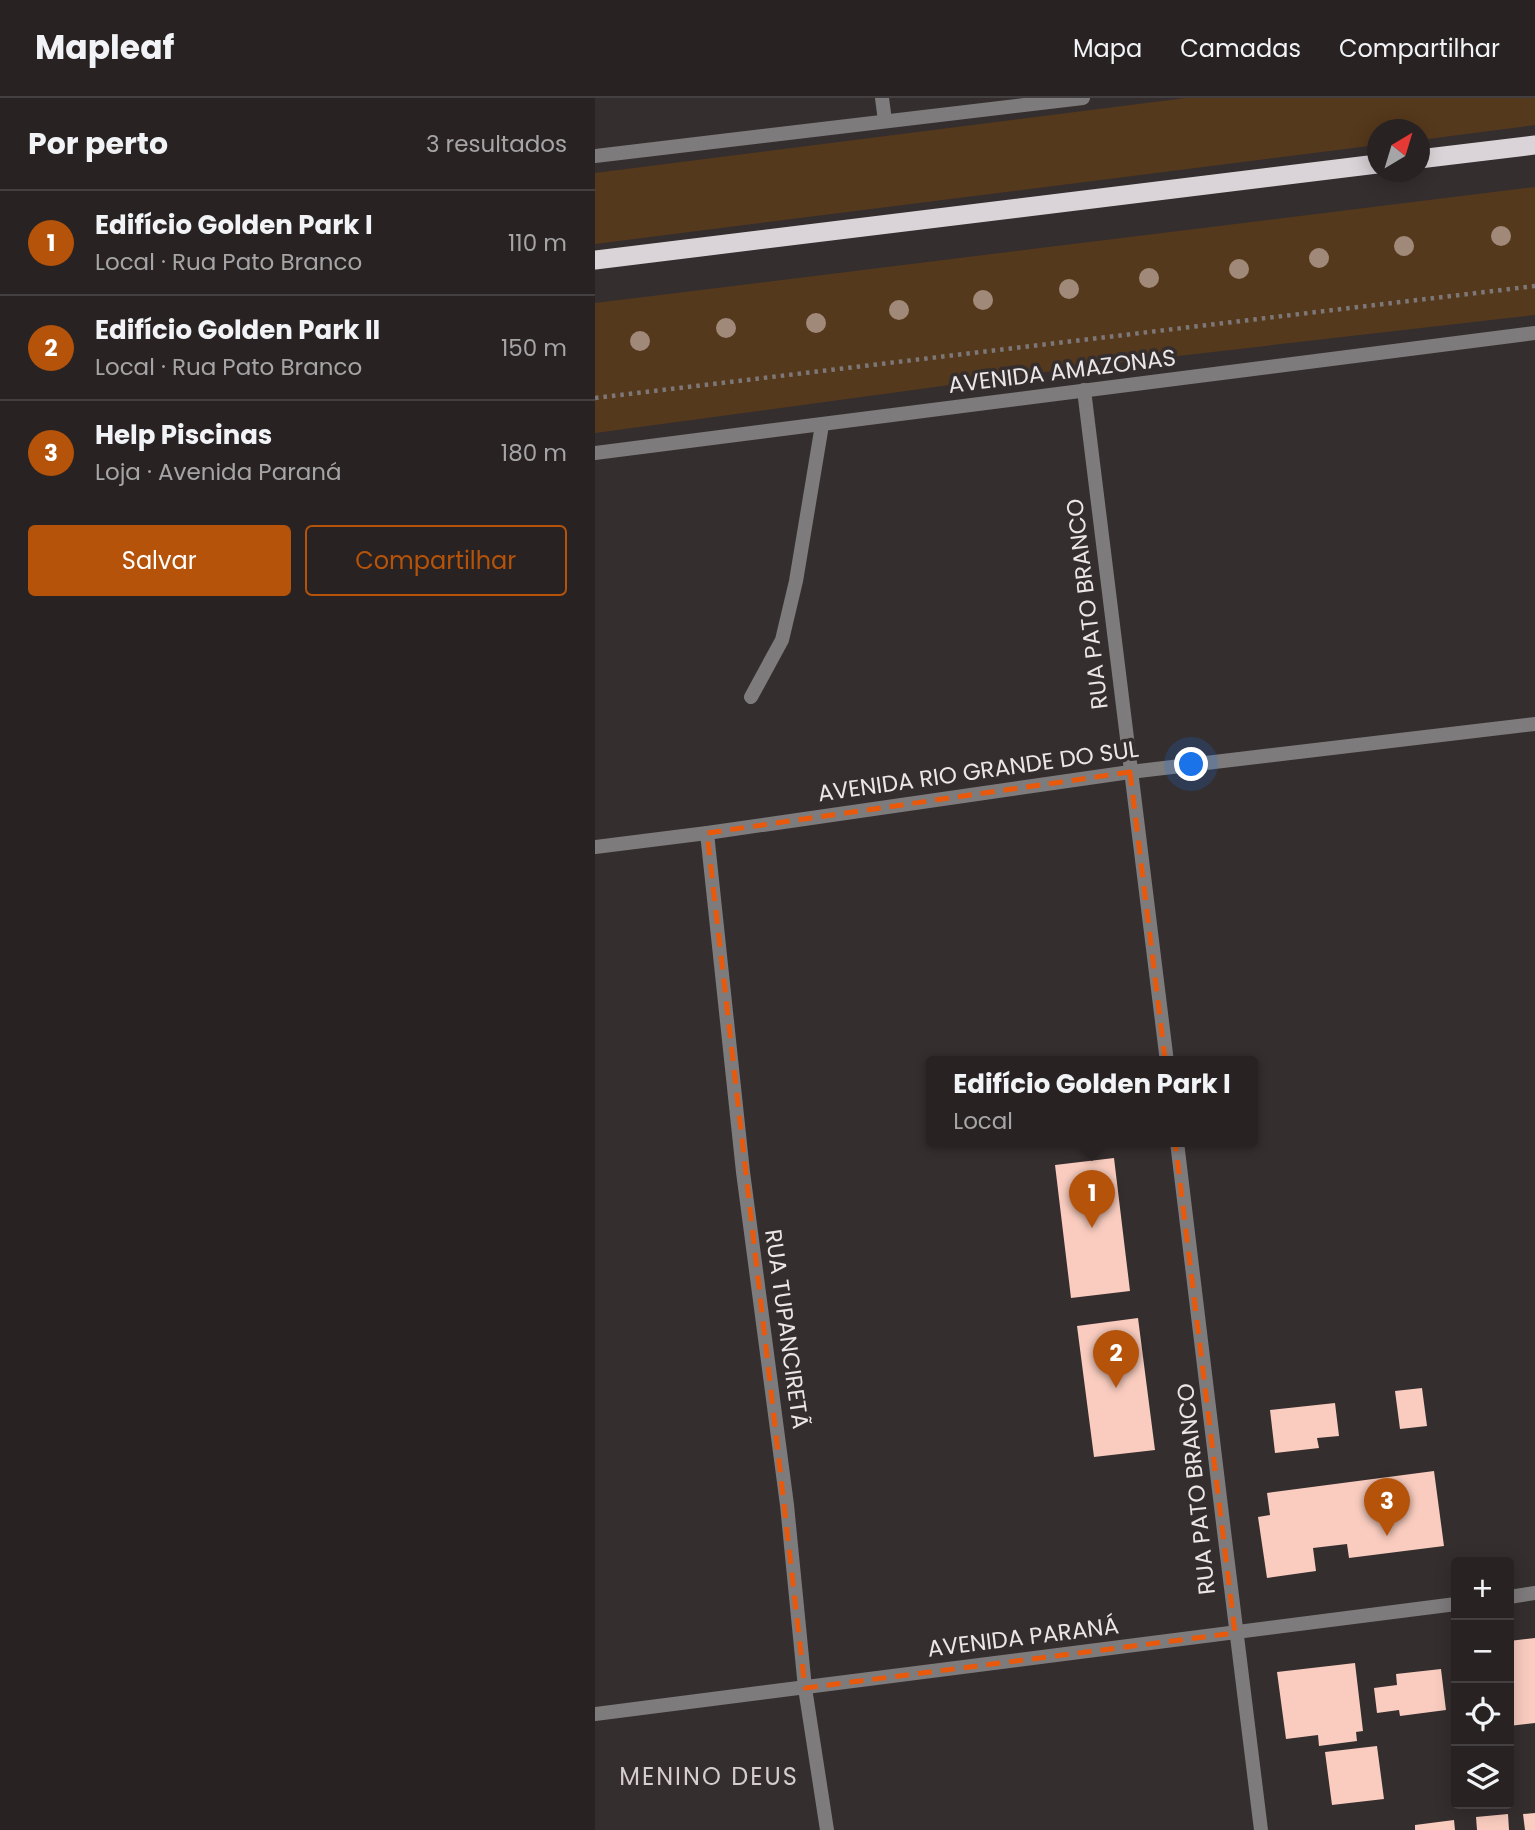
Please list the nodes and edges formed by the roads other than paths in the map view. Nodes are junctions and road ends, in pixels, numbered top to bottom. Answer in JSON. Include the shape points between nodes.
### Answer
{"nodes":[{"id":1,"x":882,"y":98,"type":"edge"},
{"id":2,"x":1083,"y":98,"type":"edge"},
{"id":3,"x":885,"y":121,"type":"junction"},
{"id":4,"x":1535,"y":145,"type":"edge"},
{"id":5,"x":595,"y":156,"type":"edge"},
{"id":6,"x":1430,"y":158,"type":"edge"},
{"id":7,"x":1367,"y":165,"type":"edge"},
{"id":8,"x":595,"y":260,"type":"edge"},
{"id":9,"x":1535,"y":333,"type":"edge"},
{"id":10,"x":1084,"y":390,"type":"junction"},
{"id":11,"x":822,"y":425,"type":"junction"},
{"id":12,"x":595,"y":453,"type":"edge"},
{"id":13,"x":751,"y":697,"type":"dead end"},
{"id":14,"x":1535,"y":724,"type":"edge"},
{"id":15,"x":1130,"y":772,"type":"junction"},
{"id":16,"x":707,"y":833,"type":"junction"},
{"id":17,"x":595,"y":847,"type":"edge"},
{"id":18,"x":1166,"y":1056,"type":"edge"},
{"id":19,"x":1178,"y":1147,"type":"edge"},
{"id":20,"x":1535,"y":1593,"type":"edge"},
{"id":21,"x":1514,"y":1596,"type":"edge"},
{"id":22,"x":1451,"y":1605,"type":"edge"},
{"id":23,"x":1235,"y":1633,"type":"junction"},
{"id":24,"x":805,"y":1688,"type":"junction"},
{"id":25,"x":595,"y":1714,"type":"edge"},
{"id":26,"x":827,"y":1830,"type":"edge"},
{"id":27,"x":1261,"y":1830,"type":"edge"}],
"edges":[{"from":1,"to":3,"type":"street"},
{"from":2,"to":3,"type":"street"},
{"from":3,"to":5,"type":"street"},
{"from":4,"to":6,"type":"highway"},
{"from":7,"to":8,"type":"highway"},
{"from":9,"to":10,"type":"street","name":"AVENIDA AMAZONAS"},
{"from":10,"to":11,"type":"street","name":"AVENIDA AMAZONAS"},
{"from":10,"to":15,"type":"street","name":"RUA PATO BRANCO"},
{"from":11,"to":12,"type":"street","name":"AVENIDA AMAZONAS"},
{"from":11,"to":13,"type":"street","via":[[782,640]]},
{"from":14,"to":15,"type":"street","name":"AVENIDA RIO GRANDE DO SUL"},
{"from":15,"to":16,"type":"street","name":"AVENIDA RIO GRANDE DO SUL"},
{"from":15,"to":18,"type":"street","name":"RUA PATO BRANCO"},
{"from":16,"to":17,"type":"street","name":"AVENIDA RIO GRANDE DO SUL"},
{"from":16,"to":24,"type":"street","name":"RUA TUPANCIRETÃ"},
{"from":19,"to":23,"type":"street","name":"RUA PATO BRANCO"},
{"from":20,"to":21,"type":"street"},
{"from":22,"to":23,"type":"street","name":"AVENIDA PARANÁ"},
{"from":23,"to":24,"type":"street","name":"AVENIDA PARANÁ"},
{"from":23,"to":27,"type":"street","name":"RUA PATO BRANCO"},
{"from":24,"to":25,"type":"street","name":"AVENIDA PARANÁ"},
{"from":24,"to":26,"type":"street","name":"RUA TUPANCIRETÃ"}]}
